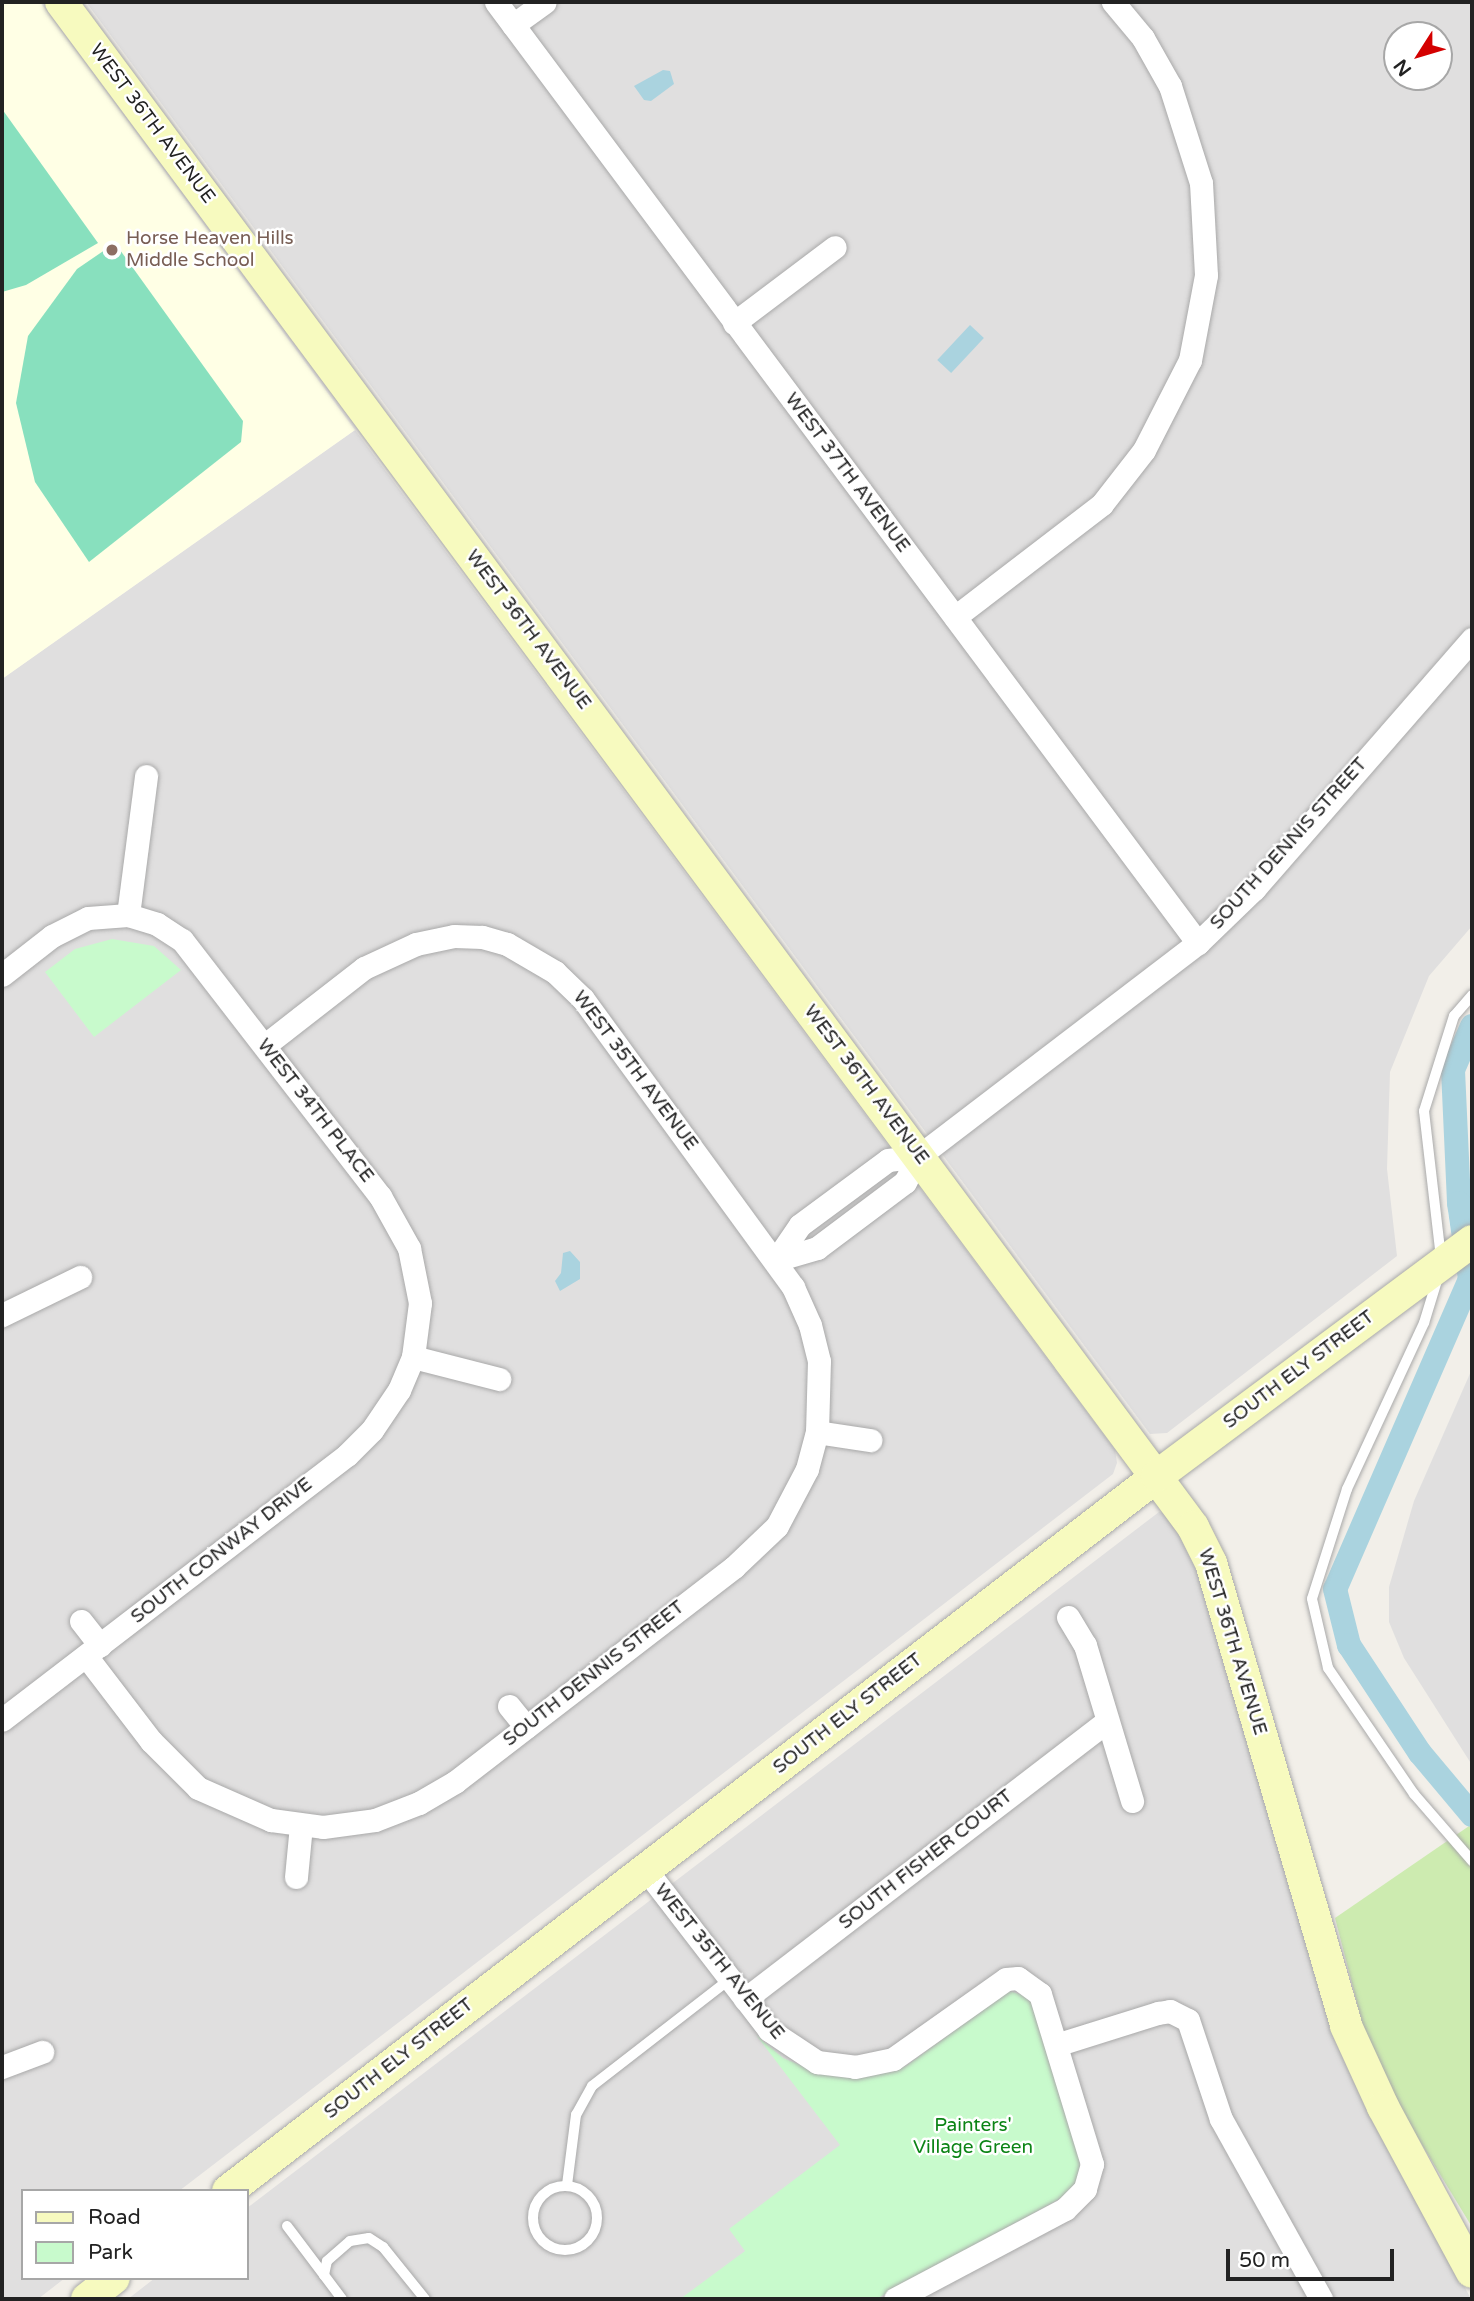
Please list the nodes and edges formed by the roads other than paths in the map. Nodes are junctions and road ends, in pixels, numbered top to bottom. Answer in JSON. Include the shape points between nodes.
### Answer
{"nodes":[{"id":1,"x":61,"y":2,"type":"edge"},
{"id":2,"x":496,"y":2,"type":"edge"},
{"id":3,"x":545,"y":2,"type":"edge"},
{"id":4,"x":1113,"y":2,"type":"edge"},
{"id":5,"x":513,"y":25,"type":"junction"},
{"id":6,"x":835,"y":247,"type":"dead end"},
{"id":7,"x":734,"y":323,"type":"junction"},
{"id":8,"x":955,"y":617,"type":"junction"},
{"id":9,"x":1472,"y":639,"type":"edge"},
{"id":10,"x":146,"y":776,"type":"dead end"},
{"id":11,"x":128,"y":915,"type":"junction"},
{"id":12,"x":1198,"y":943,"type":"junction"},
{"id":13,"x":2,"y":975,"type":"edge"},
{"id":14,"x":1472,"y":995,"type":"edge"},
{"id":15,"x":265,"y":1045,"type":"junction"},
{"id":16,"x":919,"y":1156,"type":"junction"},
{"id":17,"x":1456,"y":1253,"type":"edge"},
{"id":18,"x":776,"y":1260,"type":"junction"},
{"id":19,"x":80,"y":1277,"type":"dead end"},
{"id":20,"x":2,"y":1315,"type":"edge"},
{"id":21,"x":413,"y":1357,"type":"junction"},
{"id":22,"x":499,"y":1379,"type":"dead end"},
{"id":23,"x":817,"y":1432,"type":"junction"},
{"id":24,"x":870,"y":1440,"type":"dead end"},
{"id":25,"x":1157,"y":1476,"type":"junction"},
{"id":26,"x":1068,"y":1617,"type":"dead end"},
{"id":27,"x":81,"y":1621,"type":"dead end"},
{"id":28,"x":93,"y":1651,"type":"junction"},
{"id":29,"x":509,"y":1706,"type":"dead end"},
{"id":30,"x":2,"y":1720,"type":"edge"},
{"id":31,"x":1107,"y":1721,"type":"junction"},
{"id":32,"x":526,"y":1727,"type":"junction"},
{"id":33,"x":1132,"y":1801,"type":"dead end"},
{"id":34,"x":301,"y":1825,"type":"junction"},
{"id":35,"x":1472,"y":1861,"type":"edge"},
{"id":36,"x":646,"y":1870,"type":"junction"},
{"id":37,"x":296,"y":1877,"type":"dead end"},
{"id":38,"x":730,"y":1979,"type":"junction"},
{"id":39,"x":745,"y":1999,"type":"junction"},
{"id":40,"x":1059,"y":2044,"type":"junction"},
{"id":41,"x":42,"y":2052,"type":"dead end"},
{"id":42,"x":2,"y":2067,"type":"edge"},
{"id":43,"x":567,"y":2185,"type":"junction"},
{"id":44,"x":231,"y":2189,"type":"edge"},
{"id":45,"x":287,"y":2226,"type":"dead end"},
{"id":46,"x":1472,"y":2272,"type":"edge"},
{"id":47,"x":324,"y":2275,"type":"junction"},
{"id":48,"x":111,"y":2280,"type":"edge"},
{"id":49,"x":87,"y":2299,"type":"edge"},
{"id":50,"x":342,"y":2299,"type":"edge"},
{"id":51,"x":425,"y":2299,"type":"edge"},
{"id":52,"x":895,"y":2299,"type":"edge"},
{"id":53,"x":1321,"y":2299,"type":"edge"}],
"edges":[{"from":1,"to":16,"type":"street","name":"WEST 36TH AVENUE"},
{"from":2,"to":5,"type":"street","name":"WEST 37TH AVENUE"},
{"from":3,"to":5,"type":"street"},
{"from":4,"to":8,"type":"street","via":[[1143,38],[1170,86],[1201,183],[1206,275],[1190,360],[1144,450],[1102,504]]},
{"from":5,"to":7,"type":"street","name":"WEST 37TH AVENUE"},
{"from":6,"to":7,"type":"street"},
{"from":7,"to":8,"type":"street","name":"WEST 37TH AVENUE"},
{"from":8,"to":12,"type":"street","name":"WEST 37TH AVENUE"},
{"from":9,"to":12,"type":"street","name":"SOUTH DENNIS STREET","via":[[1254,889]]},
{"from":10,"to":11,"type":"street"},
{"from":11,"to":13,"type":"street","via":[[70,924]]},
{"from":11,"to":15,"type":"street","name":"WEST 34TH PLACE","via":[[157,924],[182,940]]},
{"from":12,"to":16,"type":"street","name":"SOUTH DENNIS STREET"},
{"from":14,"to":17,"type":"lane","via":[[1454,1016],[1424,1111]]},
{"from":15,"to":18,"type":"street","name":"WEST 35TH AVENUE","via":[[389,954],[454,936],[507,944],[555,972],[583,999]]},
{"from":15,"to":21,"type":"street","name":"WEST 34TH PLACE","via":[[397,1223],[417,1273],[420,1303]]},
{"from":16,"to":18,"type":"street","name":"SOUTH DENNIS STREET","via":[[888,1160],[800,1226]]},
{"from":16,"to":25,"type":"street","name":"WEST 36TH AVENUE"},
{"from":17,"to":25,"type":"street","name":"SOUTH ELY STREET"},
{"from":17,"to":35,"type":"lane","via":[[1347,1489],[1312,1599],[1328,1668],[1414,1794]]},
{"from":18,"to":23,"type":"street","name":"WEST 35TH AVENUE","via":[[793,1287],[813,1337],[819,1372]]},
{"from":19,"to":20,"type":"street"},
{"from":21,"to":22,"type":"street"},
{"from":21,"to":28,"type":"street","name":"SOUTH CONWAY DRIVE","via":[[387,1411],[347,1455]]},
{"from":23,"to":24,"type":"street"},
{"from":23,"to":32,"type":"street","name":"SOUTH DENNIS STREET","via":[[800,1489],[777,1527]]},
{"from":25,"to":36,"type":"street","name":"SOUTH ELY STREET"},
{"from":25,"to":46,"type":"street","name":"WEST 36TH AVENUE","via":[[1211,1563],[1346,2026],[1383,2107]]},
{"from":26,"to":31,"type":"street","via":[[1085,1645]]},
{"from":27,"to":28,"type":"street","name":"SOUTH DENNIS STREET"},
{"from":28,"to":30,"type":"street","name":"SOUTH CONWAY DRIVE"},
{"from":28,"to":34,"type":"street","name":"SOUTH DENNIS STREET","via":[[151,1741],[198,1788],[244,1811]]},
{"from":29,"to":32,"type":"street"},
{"from":31,"to":33,"type":"street"},
{"from":31,"to":39,"type":"street","name":"SOUTH FISHER COURT"},
{"from":32,"to":34,"type":"street","name":"SOUTH DENNIS STREET","via":[[455,1782],[407,1808],[353,1824]]},
{"from":34,"to":37,"type":"street"},
{"from":36,"to":38,"type":"street","name":"WEST 35TH AVENUE"},
{"from":36,"to":44,"type":"street","name":"SOUTH ELY STREET"},
{"from":38,"to":39,"type":"street","name":"WEST 35TH AVENUE"},
{"from":38,"to":43,"type":"lane","via":[[592,2086],[576,2115]]},
{"from":39,"to":40,"type":"street","name":"WEST 35TH AVENUE","via":[[786,2045],[835,2065],[872,2065],[893,2059],[996,1984],[1018,1978],[1040,1994]]},
{"from":40,"to":52,"type":"street","via":[[1092,2164],[1085,2189],[1065,2209]]},
{"from":40,"to":53,"type":"street","via":[[1158,2013],[1179,2013],[1188,2020],[1221,2119]]},
{"from":41,"to":42,"type":"street"},
{"from":43,"to":43,"type":"lane","via":[[593,2201],[597,2222],[588,2241],[568,2250],[539,2238],[533,2218],[539,2198]]},
{"from":45,"to":47,"type":"lane"},
{"from":47,"to":50,"type":"lane"},
{"from":47,"to":51,"type":"lane","via":[[327,2261],[350,2241],[376,2240]]},
{"from":48,"to":49,"type":"street"}]}
